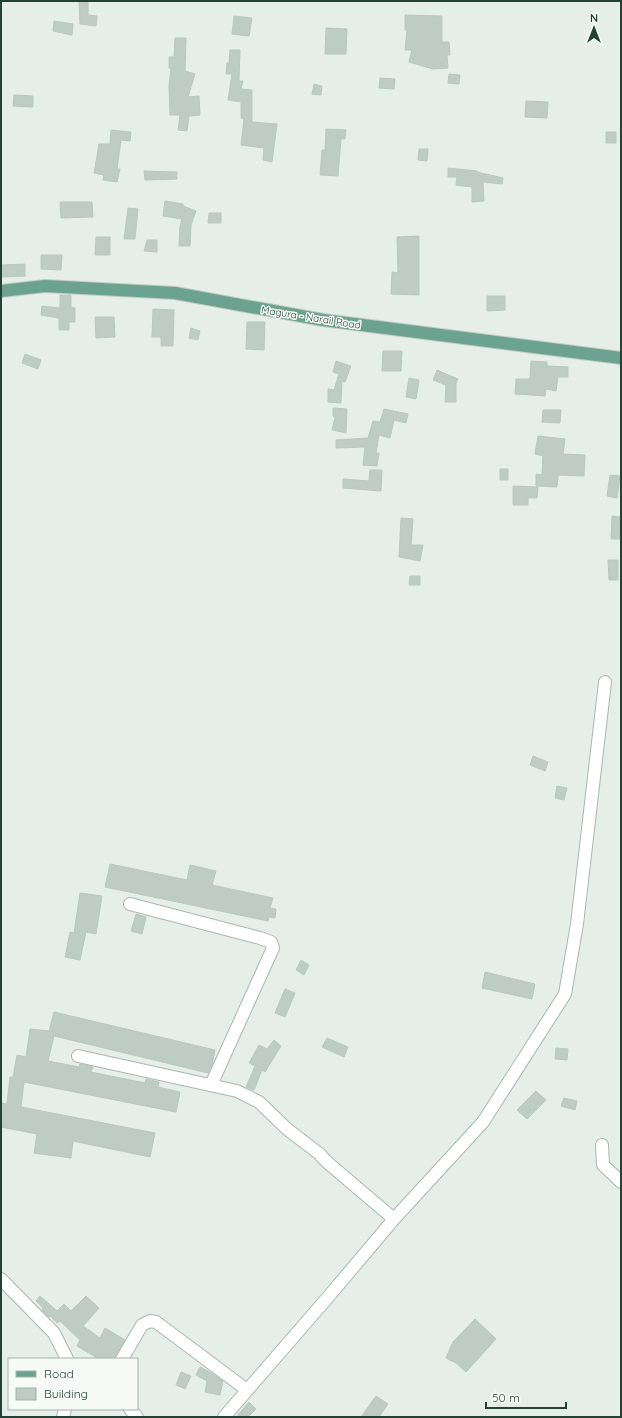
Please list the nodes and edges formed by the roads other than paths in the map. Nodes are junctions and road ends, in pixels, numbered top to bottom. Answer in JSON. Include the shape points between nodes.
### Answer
{"nodes":[{"id":1,"x":1,"y":291,"type":"edge"},
{"id":2,"x":621,"y":358,"type":"edge"},
{"id":3,"x":605,"y":682,"type":"dead end"},
{"id":4,"x":130,"y":904,"type":"dead end"},
{"id":5,"x":78,"y":1056,"type":"dead end"},
{"id":6,"x":211,"y":1085,"type":"junction"},
{"id":7,"x":602,"y":1145,"type":"dead end"},
{"id":8,"x":621,"y":1182,"type":"edge"},
{"id":9,"x":394,"y":1218,"type":"junction"},
{"id":10,"x":1,"y":1280,"type":"edge"},
{"id":11,"x":66,"y":1358,"type":"edge"},
{"id":12,"x":123,"y":1358,"type":"edge"},
{"id":13,"x":247,"y":1390,"type":"junction"},
{"id":14,"x":224,"y":1417,"type":"edge"}],
"edges":[{"from":1,"to":2,"type":"main road","name":"Magura - Narail Road","via":[[45,286],[175,293],[323,320]]},
{"from":3,"to":9,"type":"street","via":[[577,924],[565,994],[483,1122]]},
{"from":4,"to":6,"type":"street","via":[[271,942],[273,948]]},
{"from":5,"to":6,"type":"street"},
{"from":6,"to":9,"type":"street","via":[[237,1090],[259,1102],[286,1128]]},
{"from":7,"to":8,"type":"street","via":[[603,1165]]},
{"from":9,"to":13,"type":"street"},
{"from":10,"to":11,"type":"street","via":[[54,1333]]},
{"from":12,"to":13,"type":"street","via":[[142,1325],[156,1322]]},
{"from":13,"to":14,"type":"street"}]}
